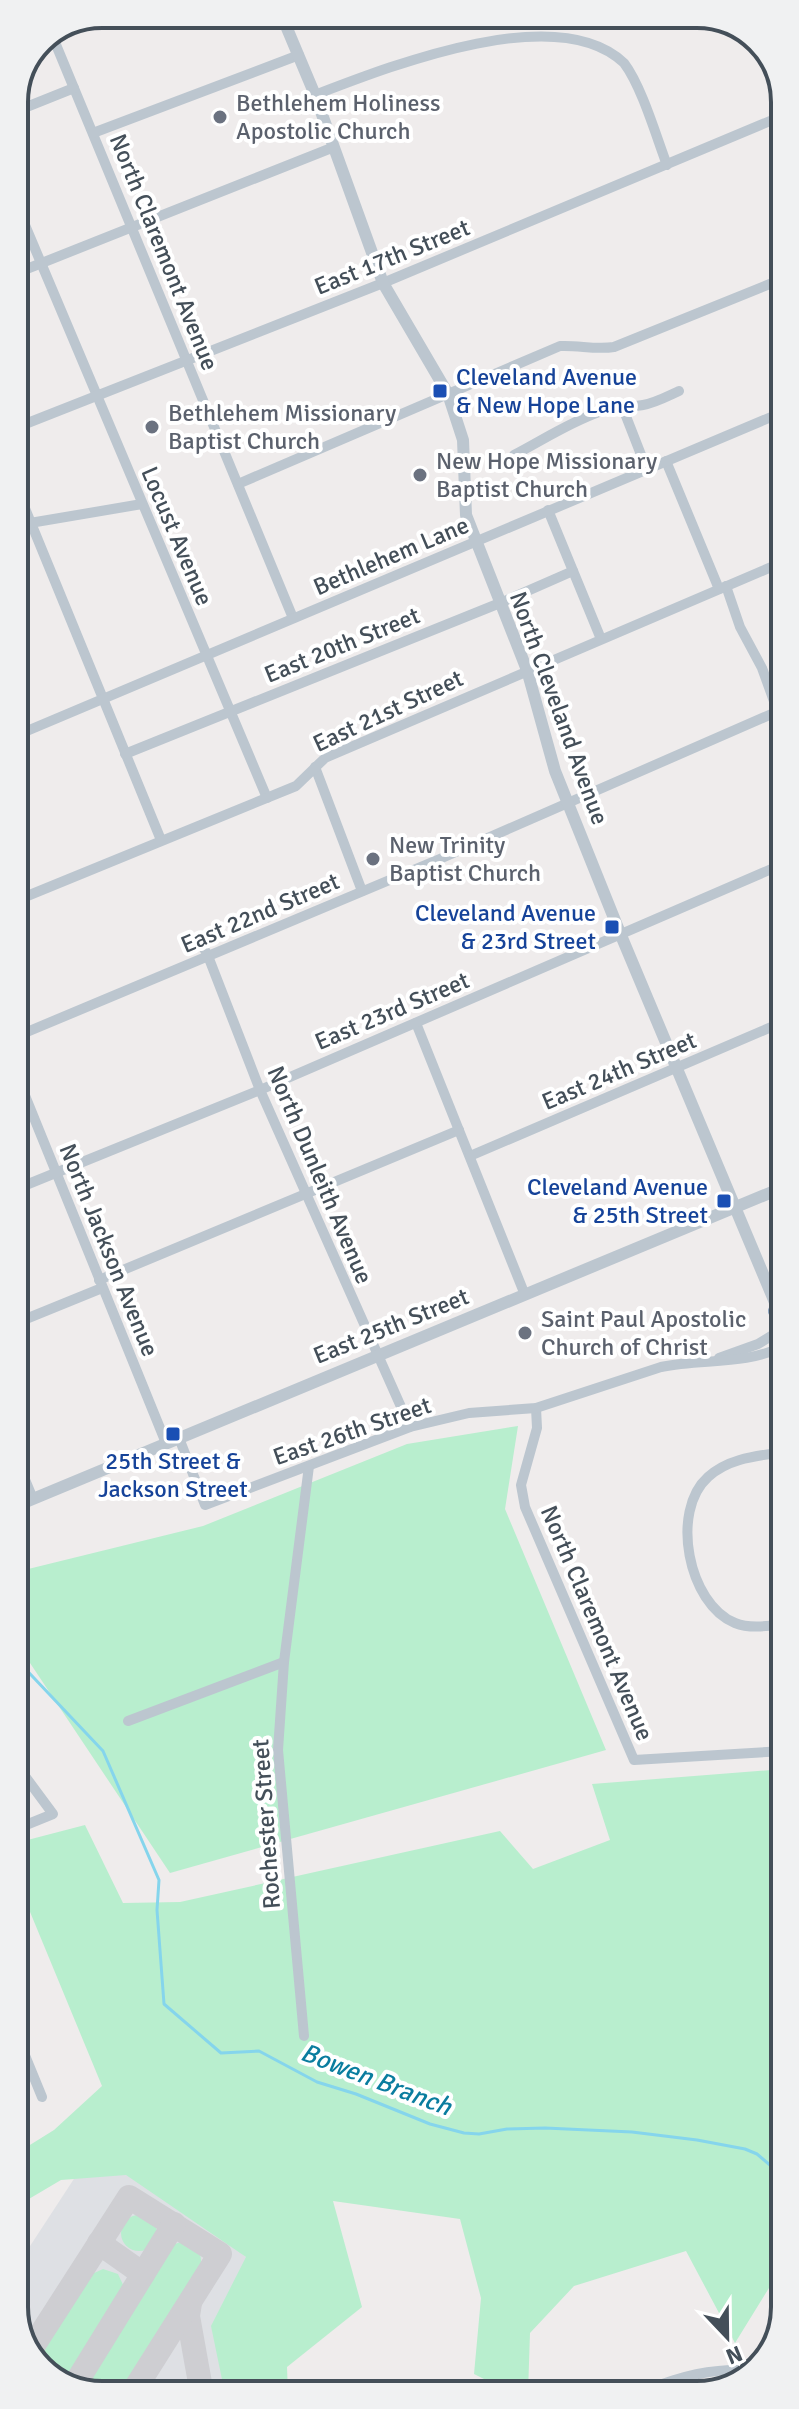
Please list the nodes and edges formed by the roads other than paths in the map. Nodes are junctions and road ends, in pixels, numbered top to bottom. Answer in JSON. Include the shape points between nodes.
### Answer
{"nodes":[{"id":1,"x":287,"y":28,"type":"edge"},
{"id":2,"x":509,"y":28,"type":"edge"},
{"id":3,"x":547,"y":28,"type":"edge"},
{"id":4,"x":56,"y":45,"type":"edge"},
{"id":5,"x":299,"y":55,"type":"junction"},
{"id":6,"x":74,"y":88,"type":"junction"},
{"id":7,"x":315,"y":95,"type":"junction"},
{"id":8,"x":28,"y":106,"type":"edge"},
{"id":9,"x":771,"y":121,"type":"edge"},
{"id":10,"x":93,"y":133,"type":"junction"},
{"id":11,"x":334,"y":147,"type":"junction"},
{"id":12,"x":667,"y":165,"type":"junction"},
{"id":13,"x":131,"y":226,"type":"junction"},
{"id":14,"x":28,"y":233,"type":"edge"},
{"id":15,"x":41,"y":264,"type":"junction"},
{"id":16,"x":28,"y":269,"type":"edge"},
{"id":17,"x":383,"y":283,"type":"junction"},
{"id":18,"x":771,"y":283,"type":"edge"},
{"id":19,"x":187,"y":361,"type":"junction"},
{"id":20,"x":679,"y":391,"type":"dead end"},
{"id":21,"x":448,"y":394,"type":"junction"},
{"id":22,"x":97,"y":395,"type":"junction"},
{"id":23,"x":622,"y":406,"type":"junction"},
{"id":24,"x":771,"y":417,"type":"edge"},
{"id":25,"x":28,"y":423,"type":"edge"},
{"id":26,"x":514,"y":455,"type":"dead end"},
{"id":27,"x":666,"y":461,"type":"junction"},
{"id":28,"x":647,"y":470,"type":"junction"},
{"id":29,"x":238,"y":484,"type":"junction"},
{"id":30,"x":142,"y":504,"type":"junction"},
{"id":31,"x":548,"y":510,"type":"junction"},
{"id":32,"x":28,"y":518,"type":"edge"},
{"id":33,"x":30,"y":523,"type":"junction"},
{"id":34,"x":475,"y":543,"type":"junction"},
{"id":35,"x":771,"y":567,"type":"edge"},
{"id":36,"x":573,"y":571,"type":"junction"},
{"id":37,"x":723,"y":588,"type":"junction"},
{"id":38,"x":500,"y":603,"type":"junction"},
{"id":39,"x":293,"y":618,"type":"junction"},
{"id":40,"x":601,"y":639,"type":"junction"},
{"id":41,"x":205,"y":655,"type":"junction"},
{"id":42,"x":527,"y":670,"type":"junction"},
{"id":43,"x":771,"y":689,"type":"edge"},
{"id":44,"x":102,"y":698,"type":"junction"},
{"id":45,"x":229,"y":713,"type":"junction"},
{"id":46,"x":771,"y":714,"type":"edge"},
{"id":47,"x":28,"y":730,"type":"edge"},
{"id":48,"x":125,"y":754,"type":"junction"},
{"id":49,"x":315,"y":767,"type":"junction"},
{"id":50,"x":267,"y":798,"type":"junction"},
{"id":51,"x":568,"y":803,"type":"junction"},
{"id":52,"x":161,"y":840,"type":"junction"},
{"id":53,"x":771,"y":869,"type":"edge"},
{"id":54,"x":362,"y":891,"type":"junction"},
{"id":55,"x":28,"y":896,"type":"edge"},
{"id":56,"x":620,"y":933,"type":"junction"},
{"id":57,"x":198,"y":937,"type":"dead end"},
{"id":58,"x":208,"y":956,"type":"junction"},
{"id":59,"x":416,"y":1023,"type":"junction"},
{"id":60,"x":771,"y":1027,"type":"edge"},
{"id":61,"x":28,"y":1032,"type":"edge"},
{"id":62,"x":677,"y":1068,"type":"junction"},
{"id":63,"x":260,"y":1090,"type":"junction"},
{"id":64,"x":28,"y":1103,"type":"edge"},
{"id":65,"x":459,"y":1130,"type":"junction"},
{"id":66,"x":470,"y":1156,"type":"junction"},
{"id":67,"x":56,"y":1173,"type":"junction"},
{"id":68,"x":28,"y":1184,"type":"edge"},
{"id":69,"x":771,"y":1192,"type":"edge"},
{"id":70,"x":306,"y":1194,"type":"junction"},
{"id":71,"x":734,"y":1207,"type":"junction"},
{"id":72,"x":100,"y":1284,"type":"junction"},
{"id":73,"x":771,"y":1293,"type":"edge"},
{"id":74,"x":525,"y":1295,"type":"junction"},
{"id":75,"x":28,"y":1317,"type":"edge"},
{"id":76,"x":771,"y":1330,"type":"edge"},
{"id":77,"x":771,"y":1350,"type":"edge"},
{"id":78,"x":376,"y":1354,"type":"junction"},
{"id":79,"x":702,"y":1362,"type":"junction"},
{"id":80,"x":536,"y":1408,"type":"junction"},
{"id":81,"x":410,"y":1427,"type":"junction"},
{"id":82,"x":172,"y":1440,"type":"junction"},
{"id":83,"x":771,"y":1454,"type":"edge"},
{"id":84,"x":309,"y":1466,"type":"junction"},
{"id":85,"x":28,"y":1487,"type":"edge"},
{"id":86,"x":33,"y":1499,"type":"junction"},
{"id":87,"x":28,"y":1501,"type":"edge"},
{"id":88,"x":205,"y":1505,"type":"joint"},
{"id":89,"x":771,"y":1625,"type":"edge"},
{"id":90,"x":284,"y":1662,"type":"junction"},
{"id":91,"x":128,"y":1721,"type":"dead end"},
{"id":92,"x":771,"y":1752,"type":"edge"},
{"id":93,"x":28,"y":1780,"type":"edge"},
{"id":94,"x":28,"y":1824,"type":"edge"},
{"id":95,"x":304,"y":2036,"type":"dead end"},
{"id":96,"x":28,"y":2063,"type":"edge"},
{"id":97,"x":42,"y":2097,"type":"dead end"},
{"id":98,"x":735,"y":2369,"type":"edge"},
{"id":99,"x":672,"y":2381,"type":"edge"}],
"edges":[{"from":1,"to":5,"type":"street","name":"North Cleveland Avenue"},
{"from":2,"to":7,"type":"street","via":[[479,33]]},
{"from":3,"to":12,"type":"street","via":[[573,30],[601,42],[625,65]]},
{"from":4,"to":6,"type":"street","name":"North Claremont Avenue"},
{"from":5,"to":7,"type":"street","name":"North Cleveland Avenue"},
{"from":5,"to":10,"type":"street"},
{"from":6,"to":8,"type":"street"},
{"from":6,"to":10,"type":"street","name":"North Claremont Avenue"},
{"from":7,"to":11,"type":"street","name":"North Cleveland Avenue"},
{"from":9,"to":12,"type":"street","name":"East 17th Street"},
{"from":10,"to":13,"type":"street","name":"North Claremont Avenue"},
{"from":11,"to":13,"type":"street"},
{"from":11,"to":17,"type":"street","name":"North Cleveland Avenue"},
{"from":12,"to":17,"type":"street","name":"East 17th Street"},
{"from":13,"to":15,"type":"street"},
{"from":13,"to":19,"type":"street","name":"North Claremont Avenue"},
{"from":14,"to":15,"type":"street","name":"Locust Avenue"},
{"from":15,"to":16,"type":"street"},
{"from":15,"to":22,"type":"street","name":"Locust Avenue"},
{"from":17,"to":19,"type":"street","name":"East 17th Street"},
{"from":17,"to":21,"type":"street","name":"North Cleveland Avenue"},
{"from":18,"to":21,"type":"street","via":[[614,347],[560,346]]},
{"from":19,"to":22,"type":"street","name":"East 17th Street"},
{"from":19,"to":29,"type":"street","name":"North Claremont Avenue"},
{"from":20,"to":23,"type":"street","via":[[643,405]]},
{"from":21,"to":29,"type":"street"},
{"from":21,"to":34,"type":"street","name":"North Cleveland Avenue","via":[[463,440],[466,515]]},
{"from":22,"to":25,"type":"street","name":"East 17th Street"},
{"from":22,"to":30,"type":"street","name":"Locust Avenue"},
{"from":23,"to":26,"type":"street","via":[[553,431]]},
{"from":23,"to":28,"type":"street"},
{"from":24,"to":27,"type":"street","name":"Bethlehem Lane"},
{"from":27,"to":28,"type":"street","name":"Bethlehem Lane"},
{"from":27,"to":37,"type":"street"},
{"from":28,"to":31,"type":"street","name":"Bethlehem Lane"},
{"from":29,"to":39,"type":"street","name":"North Claremont Avenue"},
{"from":30,"to":33,"type":"street"},
{"from":30,"to":41,"type":"street","name":"Locust Avenue"},
{"from":31,"to":34,"type":"street","name":"Bethlehem Lane"},
{"from":31,"to":36,"type":"street"},
{"from":32,"to":33,"type":"street"},
{"from":33,"to":44,"type":"street"},
{"from":34,"to":38,"type":"street","name":"North Cleveland Avenue"},
{"from":34,"to":39,"type":"street","name":"Bethlehem Lane"},
{"from":35,"to":37,"type":"street","name":"East 21st Street"},
{"from":36,"to":38,"type":"street","name":"East 20th Street"},
{"from":36,"to":40,"type":"street"},
{"from":37,"to":40,"type":"street","name":"East 21st Street"},
{"from":37,"to":43,"type":"street"},
{"from":38,"to":42,"type":"street","name":"North Cleveland Avenue"},
{"from":38,"to":45,"type":"street","name":"East 20th Street"},
{"from":39,"to":41,"type":"street","name":"Bethlehem Lane"},
{"from":40,"to":42,"type":"street","name":"East 21st Street"},
{"from":41,"to":44,"type":"street","name":"Bethlehem Lane"},
{"from":41,"to":45,"type":"street","name":"Locust Avenue"},
{"from":42,"to":49,"type":"street","name":"East 21st Street","via":[[325,758]]},
{"from":42,"to":51,"type":"street","name":"North Cleveland Avenue"},
{"from":44,"to":47,"type":"street","name":"Bethlehem Lane"},
{"from":44,"to":48,"type":"street"},
{"from":45,"to":48,"type":"street","name":"East 20th Street"},
{"from":45,"to":50,"type":"street","name":"Locust Avenue"},
{"from":46,"to":51,"type":"street","name":"East 22nd Street"},
{"from":48,"to":52,"type":"street"},
{"from":49,"to":50,"type":"street","name":"East 21st Street","via":[[296,786]]},
{"from":49,"to":54,"type":"street"},
{"from":50,"to":52,"type":"street","name":"East 21st Street"},
{"from":51,"to":54,"type":"street","name":"East 22nd Street"},
{"from":51,"to":56,"type":"street","name":"North Cleveland Avenue"},
{"from":52,"to":55,"type":"street","name":"East 21st Street"},
{"from":53,"to":56,"type":"street","name":"East 23rd Street"},
{"from":54,"to":58,"type":"street","name":"East 22nd Street"},
{"from":56,"to":59,"type":"street","name":"East 23rd Street"},
{"from":56,"to":62,"type":"street","name":"North Cleveland Avenue"},
{"from":57,"to":58,"type":"street","name":"North Dunleith Avenue"},
{"from":58,"to":61,"type":"street","name":"East 22nd Street"},
{"from":58,"to":63,"type":"street","name":"North Dunleith Avenue"},
{"from":59,"to":63,"type":"street","name":"East 23rd Street"},
{"from":59,"to":65,"type":"street"},
{"from":60,"to":62,"type":"street","name":"East 24th Street"},
{"from":62,"to":66,"type":"street","name":"East 24th Street"},
{"from":62,"to":71,"type":"street","name":"North Cleveland Avenue"},
{"from":63,"to":67,"type":"street","name":"East 23rd Street"},
{"from":63,"to":70,"type":"street","name":"North Dunleith Avenue"},
{"from":64,"to":67,"type":"street","name":"North Jackson Avenue"},
{"from":65,"to":66,"type":"street"},
{"from":65,"to":70,"type":"street"},
{"from":66,"to":74,"type":"street"},
{"from":67,"to":68,"type":"street","name":"East 23rd Street"},
{"from":67,"to":72,"type":"street","name":"North Jackson Avenue"},
{"from":69,"to":71,"type":"street","name":"East 25th Street"},
{"from":70,"to":72,"type":"street"},
{"from":70,"to":78,"type":"street","name":"North Dunleith Avenue"},
{"from":71,"to":73,"type":"street","name":"North Cleveland Avenue"},
{"from":71,"to":74,"type":"street","name":"East 25th Street"},
{"from":72,"to":75,"type":"street"},
{"from":72,"to":82,"type":"street","name":"North Jackson Avenue"},
{"from":74,"to":78,"type":"street","name":"East 25th Street"},
{"from":76,"to":79,"type":"street","via":[[758,1344]]},
{"from":77,"to":79,"type":"street","via":[[742,1360]]},
{"from":78,"to":81,"type":"street","name":"North Dunleith Avenue"},
{"from":78,"to":82,"type":"street","name":"East 25th Street"},
{"from":79,"to":80,"type":"street","name":"East 26th Street","via":[[661,1367]]},
{"from":80,"to":81,"type":"street","name":"East 26th Street","via":[[469,1413]]},
{"from":80,"to":92,"type":"street","name":"North Claremont Avenue","via":[[537,1428],[521,1485],[525,1507],[634,1760]]},
{"from":81,"to":84,"type":"street","name":"East 26th Street"},
{"from":82,"to":86,"type":"street","name":"East 25th Street"},
{"from":82,"to":88,"type":"street","name":"North Jackson Avenue"},
{"from":83,"to":89,"type":"street","via":[[726,1464],[709,1476],[691,1506],[688,1538],[695,1577],[713,1608],[744,1626]]},
{"from":84,"to":88,"type":"street","name":"East 26th Street"},
{"from":84,"to":90,"type":"street","name":"Rochester Street"},
{"from":85,"to":86,"type":"street"},
{"from":86,"to":87,"type":"street","name":"East 25th Street"},
{"from":90,"to":91,"type":"street"},
{"from":90,"to":95,"type":"street","name":"Rochester Street","via":[[278,1750]]},
{"from":93,"to":94,"type":"street","via":[[53,1814]]},
{"from":96,"to":97,"type":"street"},
{"from":98,"to":99,"type":"street"}]}
